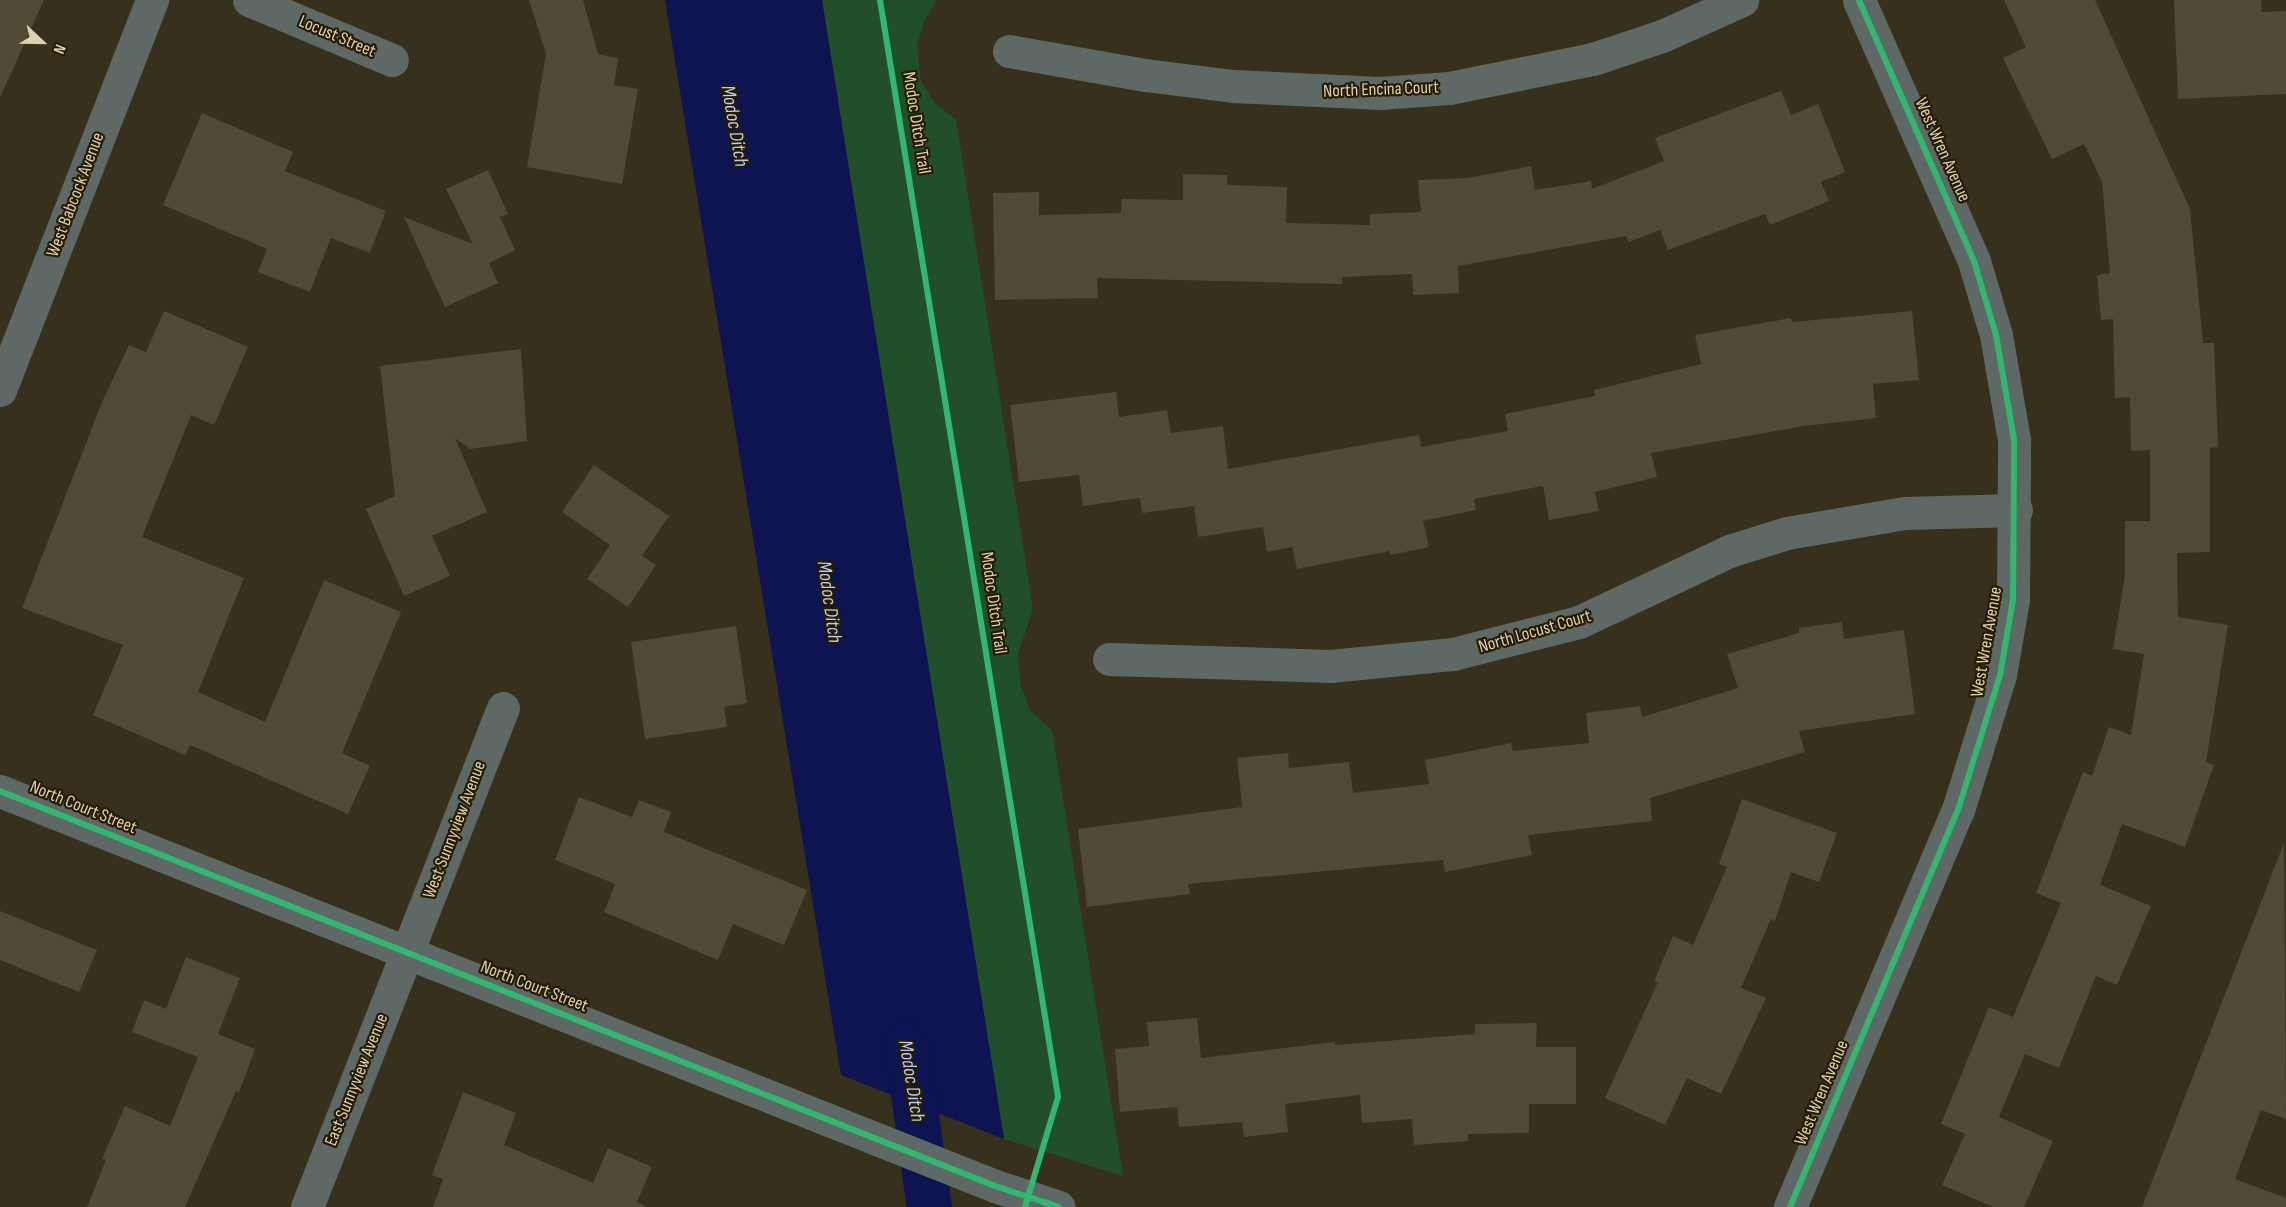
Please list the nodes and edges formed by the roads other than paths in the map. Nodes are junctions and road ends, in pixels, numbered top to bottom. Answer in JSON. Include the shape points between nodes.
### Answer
{"nodes":[{"id":1,"x":152,"y":0,"type":"edge"},
{"id":2,"x":249,"y":0,"type":"edge"},
{"id":3,"x":1742,"y":0,"type":"edge"},
{"id":4,"x":1859,"y":0,"type":"edge"},
{"id":5,"x":1009,"y":51,"type":"dead end"},
{"id":6,"x":392,"y":60,"type":"dead end"},
{"id":7,"x":0,"y":390,"type":"edge"},
{"id":8,"x":2016,"y":510,"type":"junction"},
{"id":9,"x":1109,"y":659,"type":"dead end"},
{"id":10,"x":503,"y":708,"type":"dead end"},
{"id":11,"x":0,"y":791,"type":"edge"},
{"id":12,"x":408,"y":953,"type":"junction"},
{"id":13,"x":307,"y":1207,"type":"edge"},
{"id":14,"x":1059,"y":1207,"type":"edge"},
{"id":15,"x":1790,"y":1207,"type":"edge"}],
"edges":[{"from":1,"to":7,"type":"street","name":"West Babcock Avenue"},
{"from":2,"to":6,"type":"street","name":"Locust Street"},
{"from":3,"to":5,"type":"street","name":"North Encina Court","via":[[1662,36],[1593,59],[1449,88],[1380,93],[1233,86]]},
{"from":4,"to":8,"type":"street","name":"West Wren Avenue","via":[[1974,261],[1996,334],[2014,440]]},
{"from":8,"to":9,"type":"street","name":"North Locust Court","via":[[1904,513],[1787,533],[1730,551],[1579,622],[1453,654],[1330,666]]},
{"from":8,"to":15,"type":"street","name":"West Wren Avenue","via":[[2013,600],[2000,675],[1981,745],[1958,810]]},
{"from":10,"to":12,"type":"street","name":"West Sunnyview Avenue"},
{"from":11,"to":12,"type":"street","name":"North Court Street"},
{"from":12,"to":13,"type":"street","name":"East Sunnyview Avenue"},
{"from":12,"to":14,"type":"street","name":"North Court Street","via":[[995,1186]]}]}
